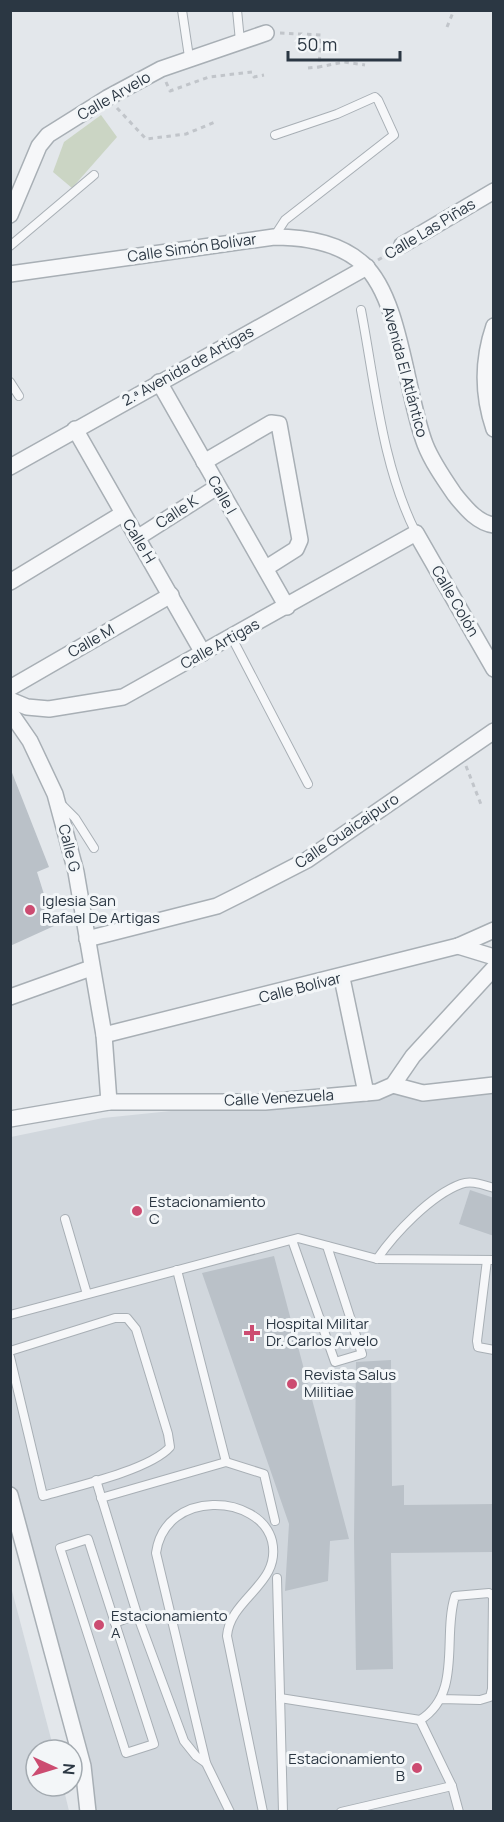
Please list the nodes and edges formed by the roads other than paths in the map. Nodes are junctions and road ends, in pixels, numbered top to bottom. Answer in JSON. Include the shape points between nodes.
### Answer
{"nodes":[{"id":1,"x":182,"y":10,"type":"edge"},
{"id":2,"x":237,"y":10,"type":"edge"},
{"id":3,"x":266,"y":33,"type":"road end"},
{"id":4,"x":240,"y":41,"type":"junction"},
{"id":5,"x":189,"y":57,"type":"junction"},
{"id":6,"x":275,"y":135,"type":"dead end"},
{"id":7,"x":94,"y":175,"type":"dead end"},
{"id":8,"x":494,"y":191,"type":"edge"},
{"id":9,"x":10,"y":215,"type":"edge"},
{"id":10,"x":273,"y":237,"type":"junction"},
{"id":11,"x":402,"y":245,"type":"road end"},
{"id":12,"x":10,"y":246,"type":"edge"},
{"id":13,"x":367,"y":267,"type":"junction"},
{"id":14,"x":10,"y":274,"type":"edge"},
{"id":15,"x":361,"y":310,"type":"dead end"},
{"id":16,"x":494,"y":326,"type":"edge"},
{"id":17,"x":10,"y":382,"type":"edge"},
{"id":18,"x":159,"y":382,"type":"junction"},
{"id":19,"x":19,"y":396,"type":"dead end"},
{"id":20,"x":75,"y":429,"type":"junction"},
{"id":21,"x":494,"y":429,"type":"edge"},
{"id":22,"x":204,"y":462,"type":"junction"},
{"id":23,"x":10,"y":467,"type":"edge"},
{"id":24,"x":217,"y":487,"type":"junction"},
{"id":25,"x":122,"y":514,"type":"junction"},
{"id":26,"x":494,"y":525,"type":"edge"},
{"id":27,"x":416,"y":533,"type":"junction"},
{"id":28,"x":137,"y":538,"type":"junction"},
{"id":29,"x":266,"y":568,"type":"junction"},
{"id":30,"x":10,"y":582,"type":"edge"},
{"id":31,"x":171,"y":595,"type":"junction"},
{"id":32,"x":287,"y":607,"type":"junction"},
{"id":33,"x":232,"y":638,"type":"junction"},
{"id":34,"x":203,"y":653,"type":"junction"},
{"id":35,"x":494,"y":669,"type":"edge"},
{"id":36,"x":10,"y":688,"type":"edge"},
{"id":37,"x":10,"y":700,"type":"edge"},
{"id":38,"x":10,"y":712,"type":"edge"},
{"id":39,"x":494,"y":731,"type":"edge"},
{"id":40,"x":308,"y":784,"type":"dead end"},
{"id":41,"x":56,"y":799,"type":"junction"},
{"id":42,"x":94,"y":848,"type":"dead end"},
{"id":43,"x":494,"y":930,"type":"edge"},
{"id":44,"x":87,"y":939,"type":"junction"},
{"id":45,"x":459,"y":946,"type":"junction"},
{"id":46,"x":494,"y":957,"type":"edge"},
{"id":47,"x":91,"y":968,"type":"junction"},
{"id":48,"x":494,"y":968,"type":"edge"},
{"id":49,"x":342,"y":978,"type":"junction"},
{"id":50,"x":10,"y":997,"type":"edge"},
{"id":51,"x":104,"y":1035,"type":"junction"},
{"id":52,"x":393,"y":1085,"type":"junction"},
{"id":53,"x":494,"y":1085,"type":"edge"},
{"id":54,"x":366,"y":1093,"type":"junction"},
{"id":55,"x":109,"y":1102,"type":"junction"},
{"id":56,"x":10,"y":1119,"type":"edge"},
{"id":57,"x":494,"y":1188,"type":"edge"},
{"id":58,"x":65,"y":1219,"type":"dead end"},
{"id":59,"x":292,"y":1240,"type":"junction"},
{"id":60,"x":327,"y":1246,"type":"junction"},
{"id":61,"x":376,"y":1259,"type":"junction"},
{"id":62,"x":490,"y":1260,"type":"edge"},
{"id":63,"x":177,"y":1270,"type":"junction"},
{"id":64,"x":87,"y":1294,"type":"junction"},
{"id":65,"x":10,"y":1315,"type":"edge"},
{"id":66,"x":494,"y":1350,"type":"edge"},
{"id":67,"x":10,"y":1351,"type":"edge"},
{"id":68,"x":10,"y":1357,"type":"edge"},
{"id":69,"x":226,"y":1462,"type":"junction"},
{"id":70,"x":96,"y":1480,"type":"junction"},
{"id":71,"x":10,"y":1495,"type":"edge"},
{"id":72,"x":101,"y":1498,"type":"junction"},
{"id":73,"x":275,"y":1521,"type":"dead end"},
{"id":74,"x":277,"y":1578,"type":"dead end"},
{"id":75,"x":137,"y":1614,"type":"junction"},
{"id":76,"x":115,"y":1623,"type":"junction"},
{"id":77,"x":280,"y":1698,"type":"junction"},
{"id":78,"x":441,"y":1699,"type":"junction"},
{"id":79,"x":420,"y":1720,"type":"junction"},
{"id":80,"x":206,"y":1763,"type":"junction"},
{"id":81,"x":452,"y":1786,"type":"junction"},
{"id":82,"x":224,"y":1800,"type":"junction"},
{"id":83,"x":359,"y":1810,"type":"edge"},
{"id":84,"x":88,"y":1812,"type":"edge"},
{"id":85,"x":223,"y":1812,"type":"edge"},
{"id":86,"x":230,"y":1812,"type":"edge"},
{"id":87,"x":263,"y":1812,"type":"edge"},
{"id":88,"x":283,"y":1812,"type":"edge"},
{"id":89,"x":341,"y":1812,"type":"edge"},
{"id":90,"x":459,"y":1812,"type":"edge"}],
"edges":[{"from":1,"to":5,"type":"lane"},
{"from":2,"to":4,"type":"lane"},
{"from":3,"to":4,"type":"street","name":"Calle Arvelo"},
{"from":4,"to":5,"type":"street","name":"Calle Arvelo"},
{"from":5,"to":9,"type":"street","name":"Calle Arvelo","via":[[107,98],[48,135],[39,146]]},
{"from":6,"to":10,"type":"lane","via":[[375,98],[394,135],[285,220]]},
{"from":7,"to":12,"type":"lane"},
{"from":8,"to":11,"type":"street","name":"Calle Las Piñas"},
{"from":10,"to":13,"type":"street","name":"Calle Simón Bolívar","via":[[310,238]]},
{"from":10,"to":14,"type":"street","name":"Calle Simón Bolívar"},
{"from":13,"to":18,"type":"street","name":"2.ª Avenida de Artigas"},
{"from":13,"to":26,"type":"street","name":"Avenida El Atlántico","via":[[394,322],[425,446],[461,502],[477,518]]},
{"from":15,"to":27,"type":"lane","via":[[389,452],[405,511]]},
{"from":16,"to":21,"type":"street","via":[[483,384]]},
{"from":17,"to":19,"type":"lane"},
{"from":18,"to":20,"type":"street","name":"2.ª Avenida de Artigas"},
{"from":18,"to":22,"type":"street","name":"Calle I"},
{"from":20,"to":23,"type":"street","name":"2.ª Avenida de Artigas"},
{"from":20,"to":25,"type":"street","name":"Calle H"},
{"from":22,"to":24,"type":"street","name":"Calle I"},
{"from":22,"to":29,"type":"street","via":[[275,423],[281,429],[300,540],[296,549]]},
{"from":24,"to":28,"type":"street","name":"Calle K"},
{"from":24,"to":29,"type":"street","name":"Calle I"},
{"from":25,"to":28,"type":"street","name":"Calle H"},
{"from":25,"to":30,"type":"street"},
{"from":27,"to":32,"type":"street","name":"Calle Artigas"},
{"from":27,"to":35,"type":"street","name":"Calle Colón"},
{"from":28,"to":31,"type":"street","name":"Calle H"},
{"from":29,"to":32,"type":"street","name":"Calle I"},
{"from":31,"to":34,"type":"street","name":"Calle H"},
{"from":31,"to":36,"type":"street","name":"Calle M"},
{"from":32,"to":33,"type":"street","name":"Calle Artigas"},
{"from":33,"to":34,"type":"street","name":"Calle Artigas"},
{"from":33,"to":40,"type":"lane"},
{"from":34,"to":37,"type":"street","name":"Calle Artigas","via":[[123,697],[49,709]]},
{"from":38,"to":41,"type":"street","name":"Calle G","via":[[44,767]]},
{"from":39,"to":44,"type":"street","name":"Calle Guaicaipuro","via":[[307,860],[243,893],[217,906]]},
{"from":41,"to":42,"type":"lane","via":[[75,818]]},
{"from":41,"to":44,"type":"street","name":"Calle G","via":[[76,872]]},
{"from":43,"to":45,"type":"street","name":"Calle Bolívar"},
{"from":44,"to":47,"type":"street","name":"Calle G"},
{"from":45,"to":46,"type":"street"},
{"from":45,"to":49,"type":"street","name":"Calle Bolívar"},
{"from":47,"to":50,"type":"street"},
{"from":47,"to":51,"type":"street","name":"Calle G"},
{"from":48,"to":52,"type":"street","via":[[413,1056]]},
{"from":49,"to":51,"type":"street","name":"Calle Bolívar"},
{"from":49,"to":54,"type":"street"},
{"from":51,"to":55,"type":"street","name":"Calle G"},
{"from":52,"to":53,"type":"street","via":[[423,1093]]},
{"from":52,"to":54,"type":"street","name":"Calle Venezuela"},
{"from":54,"to":55,"type":"street","name":"Calle Venezuela","via":[[265,1102]]},
{"from":55,"to":56,"type":"street","name":"Calle Venezuela"},
{"from":57,"to":61,"type":"lane","via":[[478,1183],[460,1184],[408,1222]]},
{"from":58,"to":64,"type":"lane"},
{"from":59,"to":60,"type":"lane","via":[[307,1239]]},
{"from":59,"to":60,"type":"lane","via":[[335,1362],[362,1354]]},
{"from":59,"to":63,"type":"lane"},
{"from":60,"to":61,"type":"lane"},
{"from":61,"to":62,"type":"lane"},
{"from":62,"to":66,"type":"lane","via":[[477,1341],[478,1347]]},
{"from":63,"to":64,"type":"lane"},
{"from":63,"to":69,"type":"lane"},
{"from":64,"to":65,"type":"lane"},
{"from":67,"to":70,"type":"lane","via":[[115,1318],[127,1318],[136,1329],[170,1447],[164,1455]]},
{"from":68,"to":70,"type":"lane","via":[[44,1496]]},
{"from":69,"to":72,"type":"lane"},
{"from":69,"to":73,"type":"lane","via":[[264,1474]]},
{"from":70,"to":72,"type":"lane"},
{"from":71,"to":84,"type":"street","via":[[83,1766]]},
{"from":72,"to":75,"type":"lane"},
{"from":74,"to":77,"type":"lane"},
{"from":75,"to":76,"type":"lane"},
{"from":75,"to":80,"type":"lane","via":[[184,1741]]},
{"from":76,"to":76,"type":"lane","via":[[154,1744],[126,1753],[60,1548],[88,1539]]},
{"from":77,"to":79,"type":"lane"},
{"from":77,"to":88,"type":"lane"},
{"from":78,"to":78,"type":"lane","via":[[448,1677],[455,1596],[489,1593],[493,1596],[490,1697]]},
{"from":78,"to":79,"type":"lane"},
{"from":79,"to":81,"type":"lane"},
{"from":80,"to":82,"type":"lane"},
{"from":80,"to":87,"type":"lane","via":[[156,1553],[158,1539],[168,1522],[180,1513],[210,1504],[244,1512],[259,1521],[272,1540],[268,1575],[232,1615],[227,1636]]},
{"from":81,"to":83,"type":"lane"},
{"from":81,"to":90,"type":"lane"},
{"from":82,"to":85,"type":"lane"},
{"from":82,"to":86,"type":"lane"},
{"from":83,"to":89,"type":"lane"}]}
